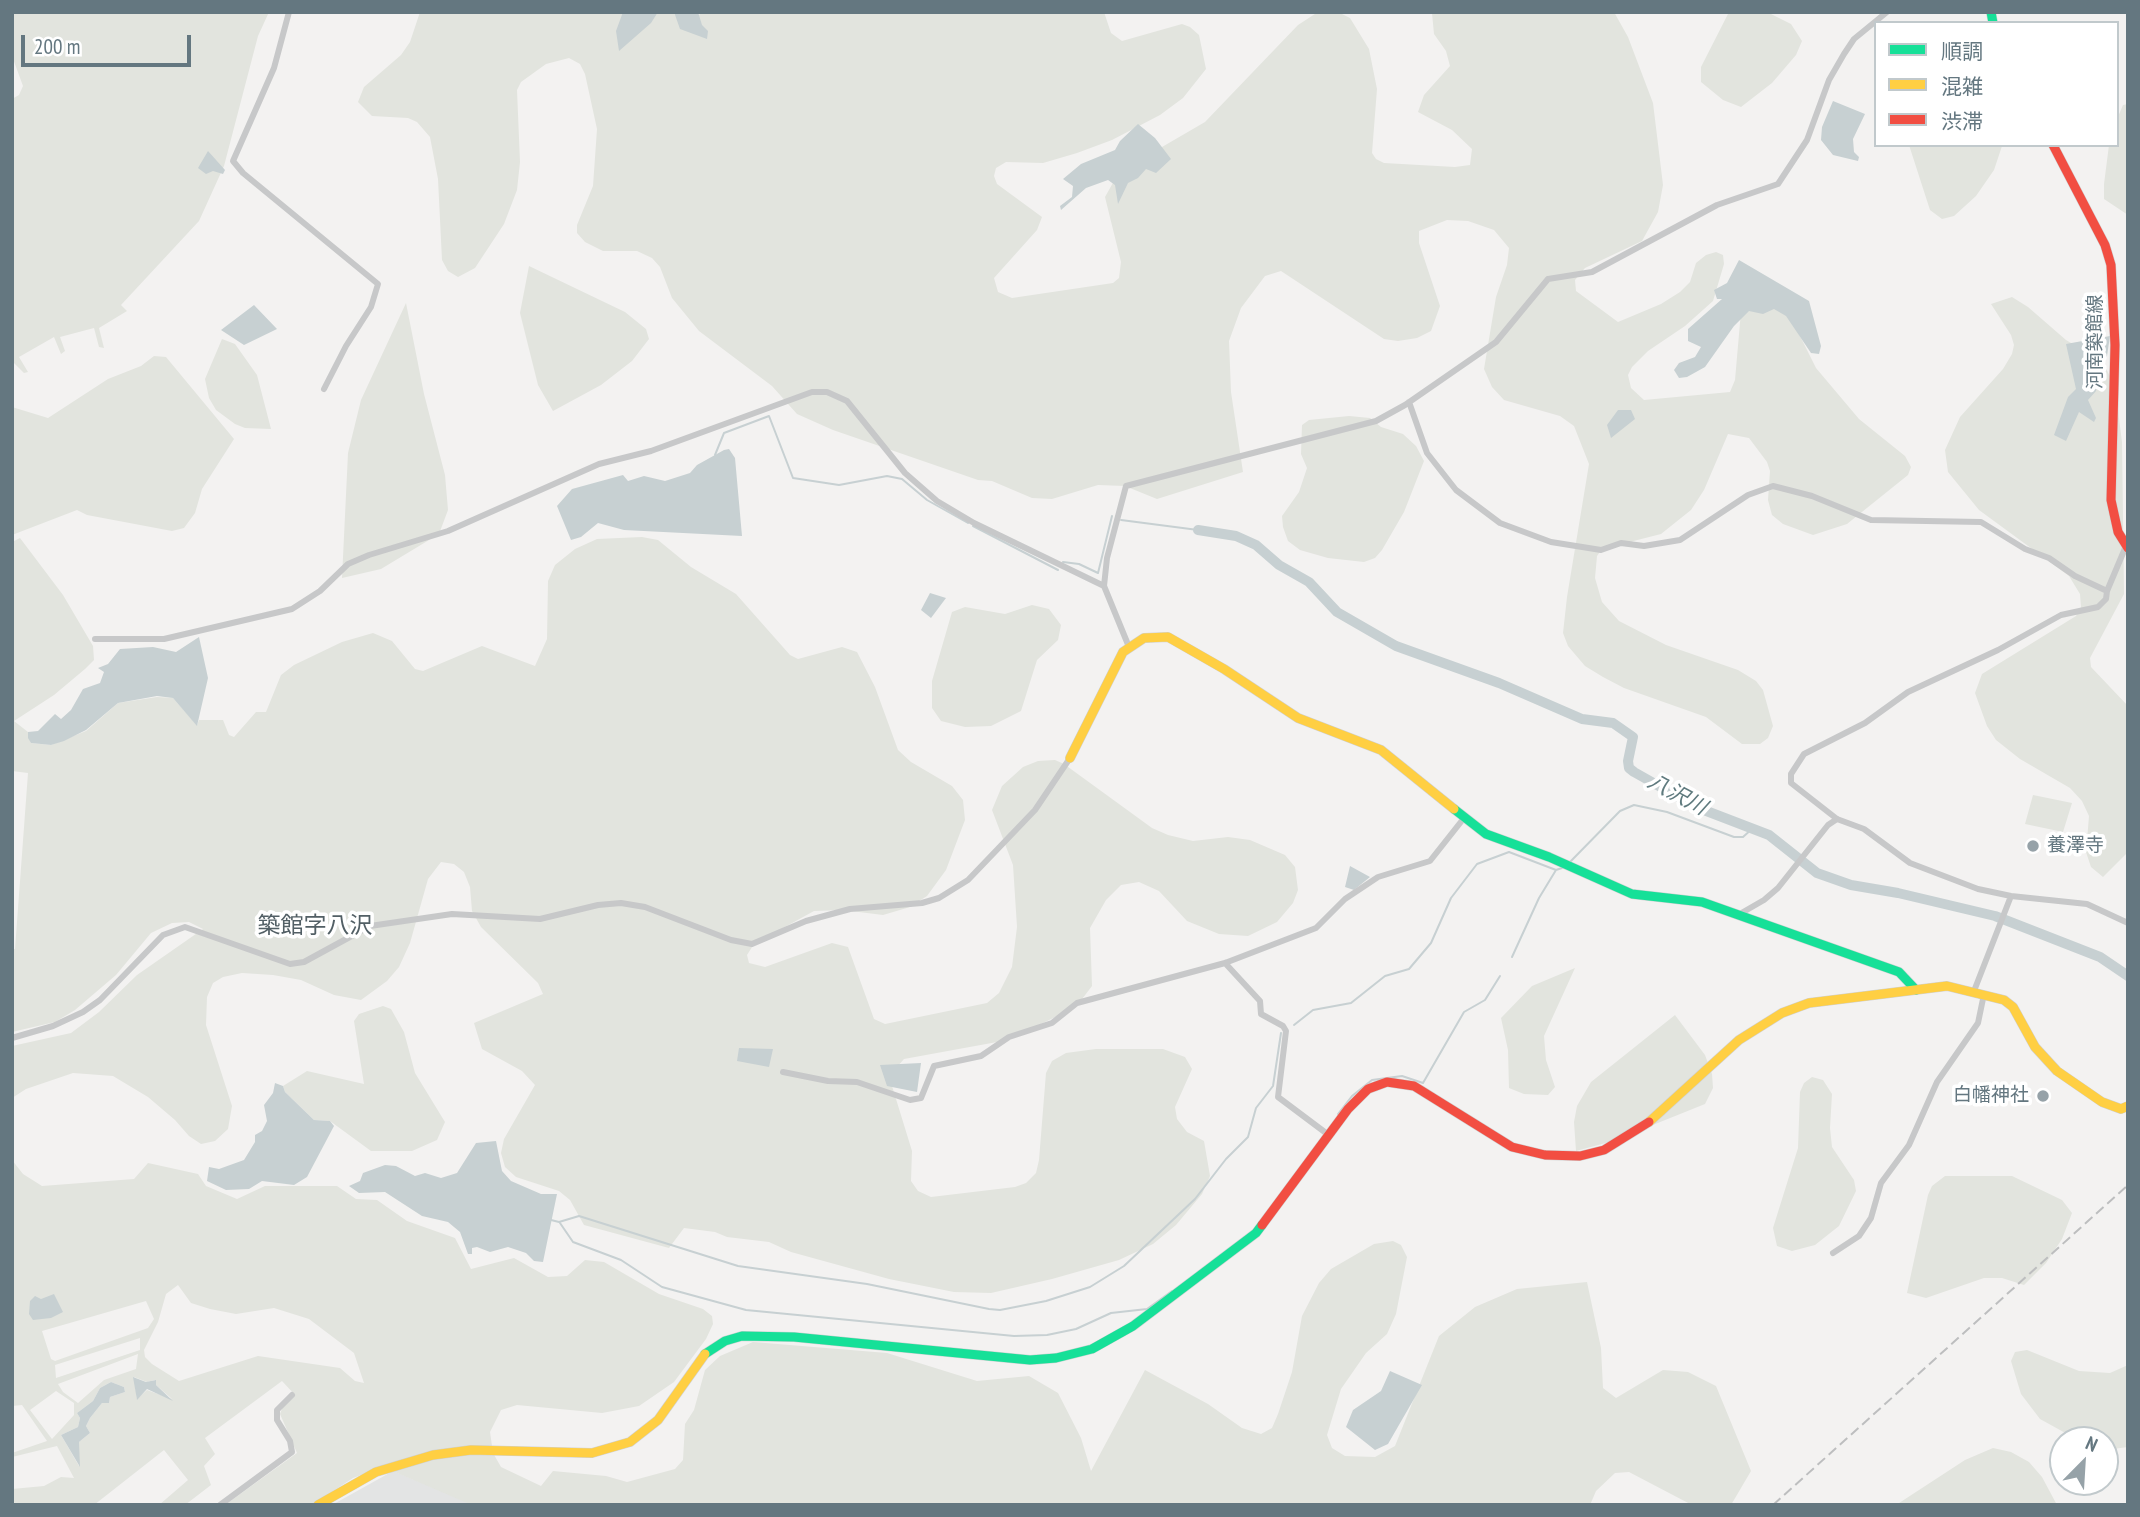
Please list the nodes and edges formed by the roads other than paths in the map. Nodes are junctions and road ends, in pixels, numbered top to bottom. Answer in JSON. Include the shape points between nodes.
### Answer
{"nodes":[{"id":1,"x":289,"y":12,"type":"edge"},
{"id":2,"x":1874,"y":23,"type":"edge"},
{"id":3,"x":2054,"y":147,"type":"edge"},
{"id":4,"x":324,"y":389,"type":"dead end"},
{"id":5,"x":1409,"y":402,"type":"junction"},
{"id":6,"x":2127,"y":547,"type":"edge"},
{"id":7,"x":1104,"y":586,"type":"junction"},
{"id":8,"x":2107,"y":591,"type":"junction"},
{"id":9,"x":95,"y":639,"type":"dead end"},
{"id":10,"x":1129,"y":646,"type":"junction"},
{"id":11,"x":1070,"y":758,"type":"joint"},
{"id":12,"x":1464,"y":818,"type":"junction"},
{"id":13,"x":1837,"y":819,"type":"junction"},
{"id":14,"x":2011,"y":896,"type":"junction"},
{"id":15,"x":1738,"y":915,"type":"junction"},
{"id":16,"x":2128,"y":923,"type":"edge"},
{"id":17,"x":1225,"y":963,"type":"junction"},
{"id":18,"x":1916,"y":990,"type":"junction"},
{"id":19,"x":1973,"y":991,"type":"junction"},
{"id":20,"x":1984,"y":994,"type":"junction"},
{"id":21,"x":12,"y":1038,"type":"edge"},
{"id":22,"x":783,"y":1072,"type":"dead end"},
{"id":23,"x":2128,"y":1106,"type":"edge"},
{"id":24,"x":1330,"y":1136,"type":"junction"},
{"id":25,"x":1833,"y":1253,"type":"dead end"},
{"id":26,"x":292,"y":1395,"type":"dead end"},
{"id":27,"x":220,"y":1505,"type":"edge"},
{"id":28,"x":318,"y":1505,"type":"edge"}],
"edges":[{"from":1,"to":4,"type":"street","via":[[274,68],[233,160],[378,284],[372,307]]},
{"from":2,"to":5,"type":"street","via":[[1844,54],[1829,80],[1807,140],[1778,184],[1717,205],[1592,272],[1548,279],[1496,342]]},
{"from":3,"to":6,"type":"street","name":"河南築館線","via":[[2105,245],[2110,265],[2115,345],[2111,500],[2113,517]]},
{"from":5,"to":7,"type":"street","via":[[1361,426],[1126,486]]},
{"from":5,"to":8,"type":"street","via":[[1427,453],[1455,490],[1500,523],[1551,542],[1601,550],[1621,543],[1644,546],[1680,540],[1748,495],[1773,486],[1871,520],[1981,522]]},
{"from":6,"to":8,"type":"street"},
{"from":7,"to":9,"type":"street","via":[[937,502],[905,473],[847,401],[827,392],[811,392],[651,452],[599,464],[448,531],[369,555],[348,564],[320,592],[292,609],[164,639]]},
{"from":7,"to":10,"type":"street"},
{"from":8,"to":13,"type":"street","via":[[2098,607],[2061,615],[1908,692],[1865,723],[1804,754],[1791,774],[1791,783]]},
{"from":10,"to":11,"type":"street","via":[[1118,659]]},
{"from":10,"to":12,"type":"street","via":[[1153,636],[1180,643],[1298,718],[1381,750]]},
{"from":11,"to":21,"type":"street","via":[[1035,810],[992,856],[968,880],[930,900],[840,911],[752,944],[645,906],[621,903],[540,919],[452,914],[370,926],[304,962],[290,964],[185,927],[163,935],[83,1012]]},
{"from":12,"to":15,"type":"street","via":[[1486,834],[1632,894],[1702,902]]},
{"from":12,"to":17,"type":"street","via":[[1430,861],[1378,877],[1345,899],[1317,928]]},
{"from":13,"to":14,"type":"street","via":[[1864,829],[1910,863],[1978,889]]},
{"from":13,"to":15,"type":"street","via":[[1764,901]]},
{"from":14,"to":16,"type":"street","via":[[2087,904]]},
{"from":14,"to":19,"type":"street"},
{"from":15,"to":18,"type":"street","via":[[1899,972]]},
{"from":17,"to":22,"type":"street","via":[[1077,1003],[1052,1023],[1009,1037],[981,1056],[934,1066],[921,1098],[910,1100],[857,1082]]},
{"from":17,"to":24,"type":"street","via":[[1259,1001],[1261,1014],[1286,1031],[1278,1097]]},
{"from":18,"to":19,"type":"street","via":[[1947,986]]},
{"from":18,"to":24,"type":"street","via":[[1809,1003],[1782,1013],[1739,1040],[1639,1131],[1604,1150],[1580,1156],[1545,1155],[1512,1147],[1421,1090],[1398,1082],[1377,1085],[1360,1096]]},
{"from":19,"to":20,"type":"street"},
{"from":20,"to":23,"type":"street","via":[[2013,1007],[2035,1047],[2057,1071],[2102,1102],[2122,1109]]},
{"from":20,"to":25,"type":"street","via":[[1978,1023],[1937,1082],[1909,1145],[1881,1183],[1871,1218],[1859,1236]]},
{"from":24,"to":28,"type":"street","via":[[1256,1233],[1133,1326],[1092,1349],[1030,1360],[743,1336],[725,1341],[701,1357],[658,1420],[612,1450],[471,1450],[433,1455],[356,1481]]},
{"from":26,"to":27,"type":"street","via":[[277,1410],[292,1452]]}]}
